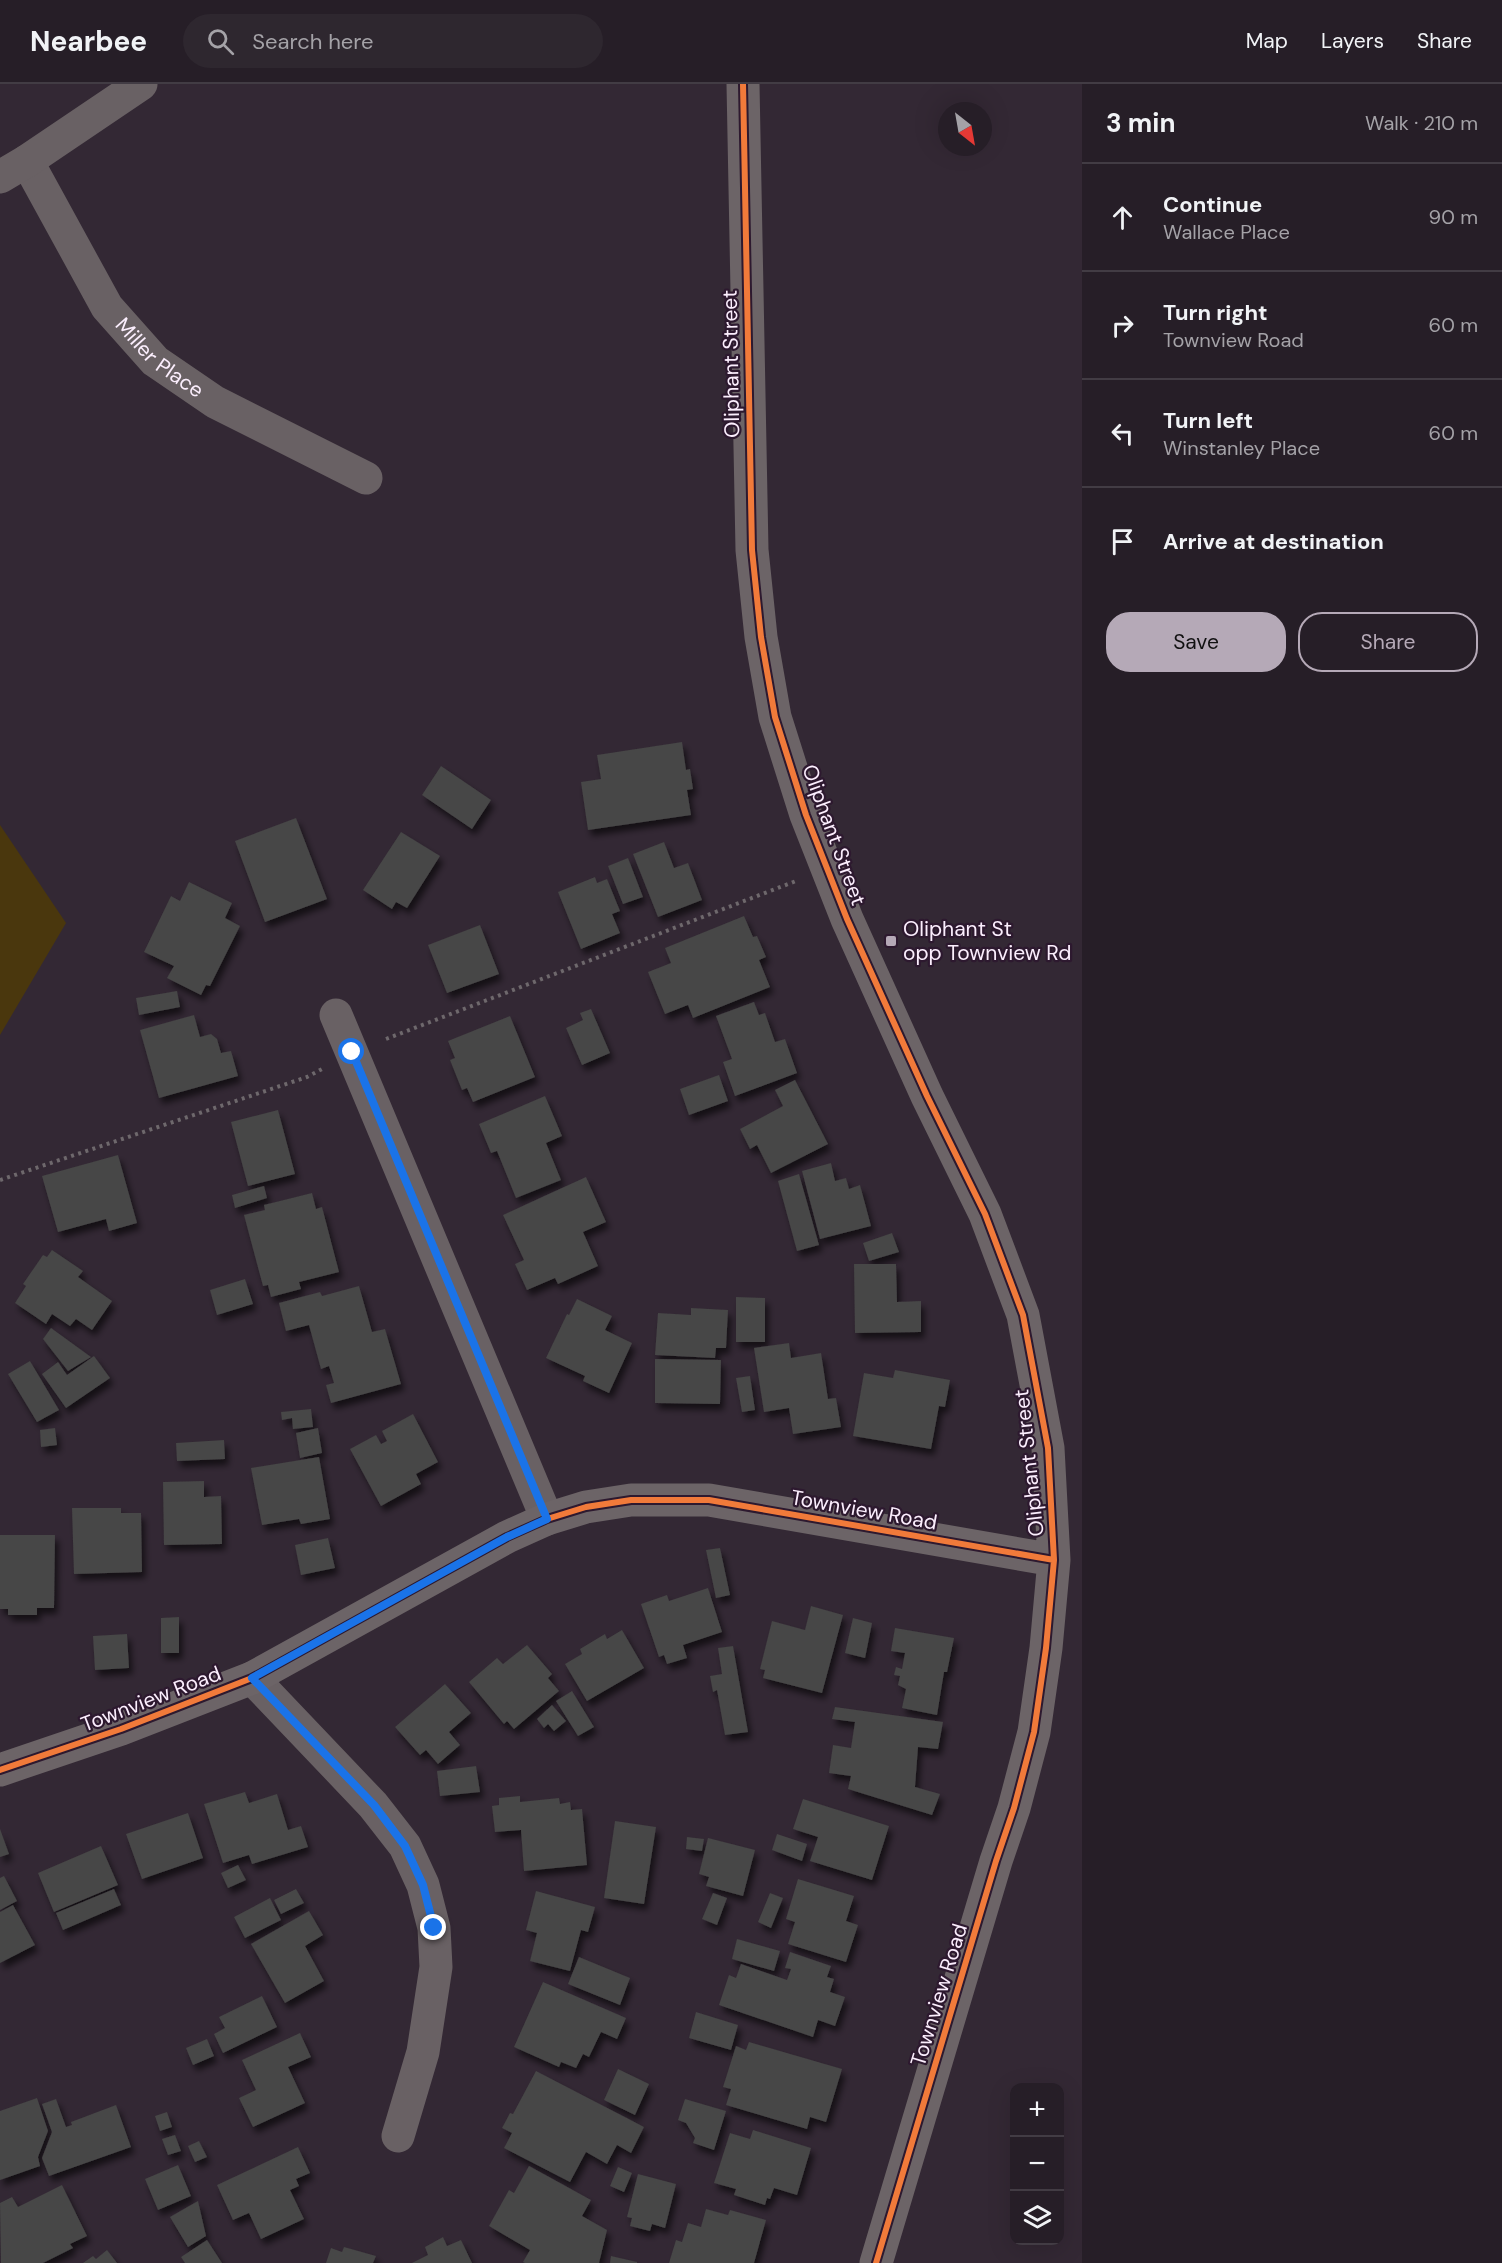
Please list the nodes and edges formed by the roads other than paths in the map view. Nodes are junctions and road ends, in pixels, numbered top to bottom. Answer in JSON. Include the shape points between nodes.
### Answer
{"nodes":[{"id":1,"x":141,"y":84,"type":"edge"},
{"id":2,"x":743,"y":84,"type":"edge"},
{"id":3,"x":14,"y":169,"type":"edge"},
{"id":4,"x":366,"y":478,"type":"dead end"},
{"id":5,"x":336,"y":1016,"type":"dead end"},
{"id":6,"x":547,"y":1519,"type":"junction"},
{"id":7,"x":1054,"y":1560,"type":"junction"},
{"id":8,"x":252,"y":1678,"type":"junction"},
{"id":9,"x":0,"y":1770,"type":"edge"},
{"id":10,"x":398,"y":2136,"type":"dead end"},
{"id":11,"x":876,"y":2263,"type":"edge"}],
"edges":[{"from":1,"to":3,"type":"street"},
{"from":2,"to":7,"type":"street","name":"Oliphant Street","via":[[752,550],[761,638],[775,717],[806,815],[847,919],[986,1214],[1023,1315],[1048,1449]]},
{"from":3,"to":4,"type":"street","name":"Miller Place","via":[[107,308],[155,361],[215,402]]},
{"from":5,"to":6,"type":"street"},
{"from":6,"to":7,"type":"street","name":"Townview Road","via":[[586,1507],[631,1500],[709,1500]]},
{"from":6,"to":8,"type":"street","name":"Townview Road","via":[[507,1537]]},
{"from":7,"to":11,"type":"street","name":"Townview Road","via":[[1034,1732]]},
{"from":8,"to":9,"type":"street","name":"Townview Road","via":[[121,1730]]},
{"from":8,"to":10,"type":"street","via":[[374,1805],[405,1846],[423,1885],[434,1928],[436,1967],[423,2052]]}]}
